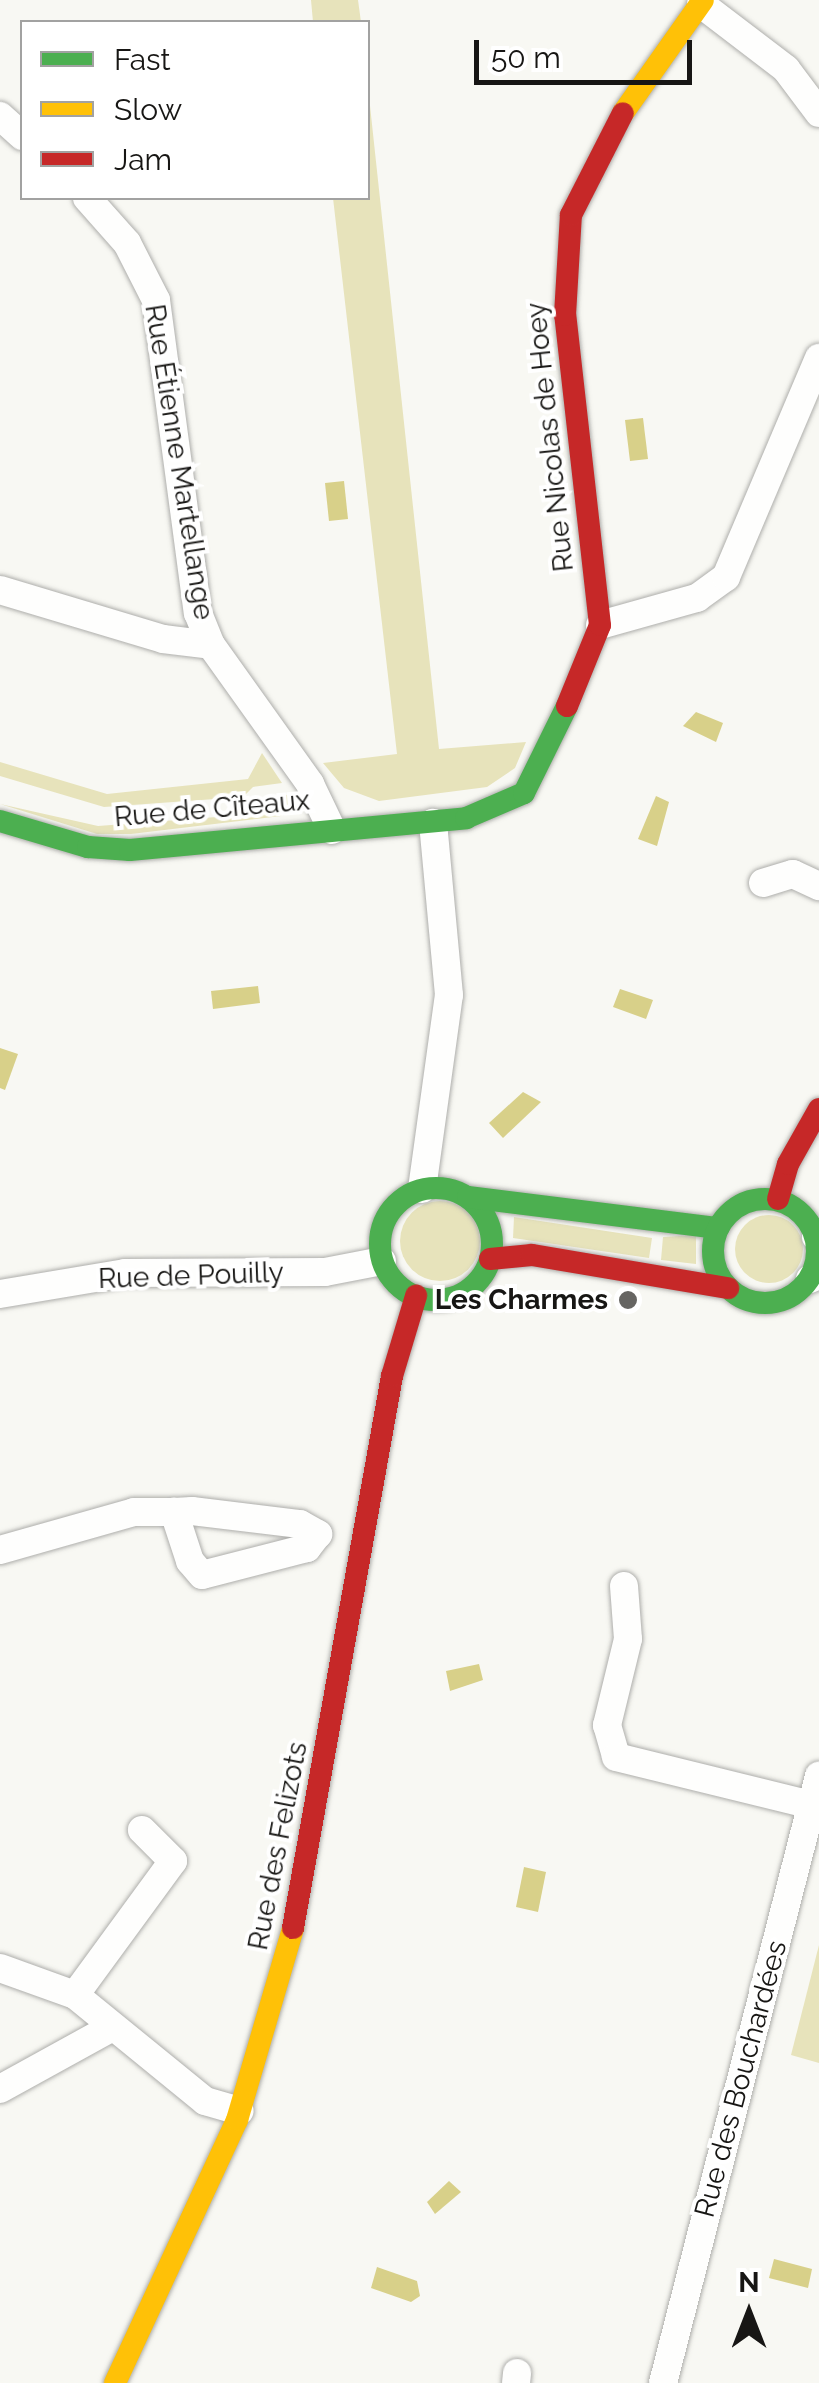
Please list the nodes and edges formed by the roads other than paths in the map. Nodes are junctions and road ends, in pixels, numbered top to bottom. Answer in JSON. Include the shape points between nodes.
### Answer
{"nodes":[{"id":1,"x":702,"y":2,"type":"edge"},
{"id":2,"x":819,"y":114,"type":"edge"},
{"id":3,"x":0,"y":116,"type":"edge"},
{"id":4,"x":20,"y":134,"type":"edge"},
{"id":5,"x":89,"y":200,"type":"edge"},
{"id":6,"x":819,"y":358,"type":"edge"},
{"id":7,"x":0,"y":590,"type":"edge"},
{"id":8,"x":600,"y":625,"type":"junction"},
{"id":9,"x":211,"y":644,"type":"junction"},
{"id":10,"x":0,"y":821,"type":"edge"},
{"id":11,"x":433,"y":823,"type":"junction"},
{"id":12,"x":332,"y":830,"type":"junction"},
{"id":13,"x":763,"y":883,"type":"dead end"},
{"id":14,"x":819,"y":886,"type":"edge"},
{"id":15,"x":819,"y":1109,"type":"edge"},
{"id":16,"x":422,"y":1189,"type":"junction"},
{"id":17,"x":468,"y":1197,"type":"junction"},
{"id":18,"x":778,"y":1200,"type":"junction"},
{"id":19,"x":718,"y":1228,"type":"junction"},
{"id":20,"x":817,"y":1237,"type":"edge"},
{"id":21,"x":490,"y":1259,"type":"junction"},
{"id":22,"x":382,"y":1261,"type":"junction"},
{"id":23,"x":815,"y":1277,"type":"edge"},
{"id":24,"x":728,"y":1288,"type":"junction"},
{"id":25,"x":0,"y":1294,"type":"edge"},
{"id":26,"x":416,"y":1296,"type":"junction"},
{"id":27,"x":174,"y":1512,"type":"junction"},
{"id":28,"x":318,"y":1534,"type":"junction"},
{"id":29,"x":363,"y":1542,"type":"junction"},
{"id":30,"x":0,"y":1550,"type":"edge"},
{"id":31,"x":624,"y":1586,"type":"dead end"},
{"id":32,"x":819,"y":1776,"type":"edge"},
{"id":33,"x":812,"y":1804,"type":"junction"},
{"id":34,"x":142,"y":1830,"type":"dead end"},
{"id":35,"x":0,"y":1968,"type":"edge"},
{"id":36,"x":75,"y":1995,"type":"junction"},
{"id":37,"x":113,"y":2027,"type":"junction"},
{"id":38,"x":0,"y":2089,"type":"edge"},
{"id":39,"x":240,"y":2111,"type":"junction"},
{"id":40,"x":115,"y":2383,"type":"edge"},
{"id":41,"x":663,"y":2383,"type":"edge"}],
"edges":[{"from":1,"to":2,"type":"street","via":[[786,69]]},
{"from":1,"to":8,"type":"street","name":"Rue Nicolas de Hoey","via":[[585,176],[565,252],[565,315]]},
{"from":3,"to":4,"type":"street"},
{"from":5,"to":9,"type":"street","name":"Rue Étienne Martellange","via":[[127,243],[156,300],[198,613]]},
{"from":6,"to":8,"type":"street","via":[[726,576],[696,598]]},
{"from":7,"to":9,"type":"street","via":[[163,639]]},
{"from":8,"to":11,"type":"street","name":"Rue Nicolas de Hoey","via":[[546,757],[524,793],[490,812]]},
{"from":9,"to":12,"type":"street","name":"Rue Étienne Martellange","via":[[310,784]]},
{"from":10,"to":12,"type":"street","name":"Rue de Cîteaux","via":[[88,847],[130,850]]},
{"from":11,"to":12,"type":"street","name":"Rue de Cîteaux"},
{"from":11,"to":16,"type":"street","via":[[448,995]]},
{"from":13,"to":14,"type":"street","via":[[792,874]]},
{"from":15,"to":18,"type":"street","via":[[788,1164]]},
{"from":16,"to":17,"type":"street"},
{"from":16,"to":22,"type":"street","via":[[390,1211],[380,1235]]},
{"from":17,"to":19,"type":"street"},
{"from":17,"to":21,"type":"street","via":[[488,1221]]},
{"from":18,"to":19,"type":"street","via":[[742,1203]]},
{"from":18,"to":20,"type":"street","via":[[806,1217]]},
{"from":19,"to":24,"type":"street","via":[[713,1260]]},
{"from":20,"to":23,"type":"street"},
{"from":21,"to":24,"type":"street","via":[[532,1256],[702,1278]]},
{"from":21,"to":26,"type":"street","via":[[467,1290],[443,1300]]},
{"from":22,"to":25,"type":"street","name":"Rue de Pouilly","via":[[325,1272],[125,1273]]},
{"from":22,"to":26,"type":"street","via":[[395,1282]]},
{"from":23,"to":24,"type":"street","via":[[771,1304]]},
{"from":26,"to":29,"type":"street","name":"Rue des Felizots","via":[[392,1376]]},
{"from":27,"to":28,"type":"street","via":[[300,1524]]},
{"from":27,"to":28,"type":"street","via":[[190,1561],[202,1575],[307,1548]]},
{"from":27,"to":30,"type":"street","via":[[134,1512]]},
{"from":28,"to":29,"type":"street"},
{"from":29,"to":39,"type":"street","name":"Rue des Felizots","via":[[285,1970]]},
{"from":31,"to":33,"type":"street","via":[[628,1639],[607,1725],[616,1757]]},
{"from":32,"to":33,"type":"street","name":"Rue des Bouchardées"},
{"from":33,"to":41,"type":"street","name":"Rue des Bouchardées"},
{"from":34,"to":36,"type":"street","via":[[172,1861]]},
{"from":35,"to":36,"type":"street"},
{"from":36,"to":37,"type":"street"},
{"from":37,"to":38,"type":"street"},
{"from":37,"to":39,"type":"street","via":[[205,2101]]},
{"from":39,"to":40,"type":"street","name":"Rue des Felizots"}]}
